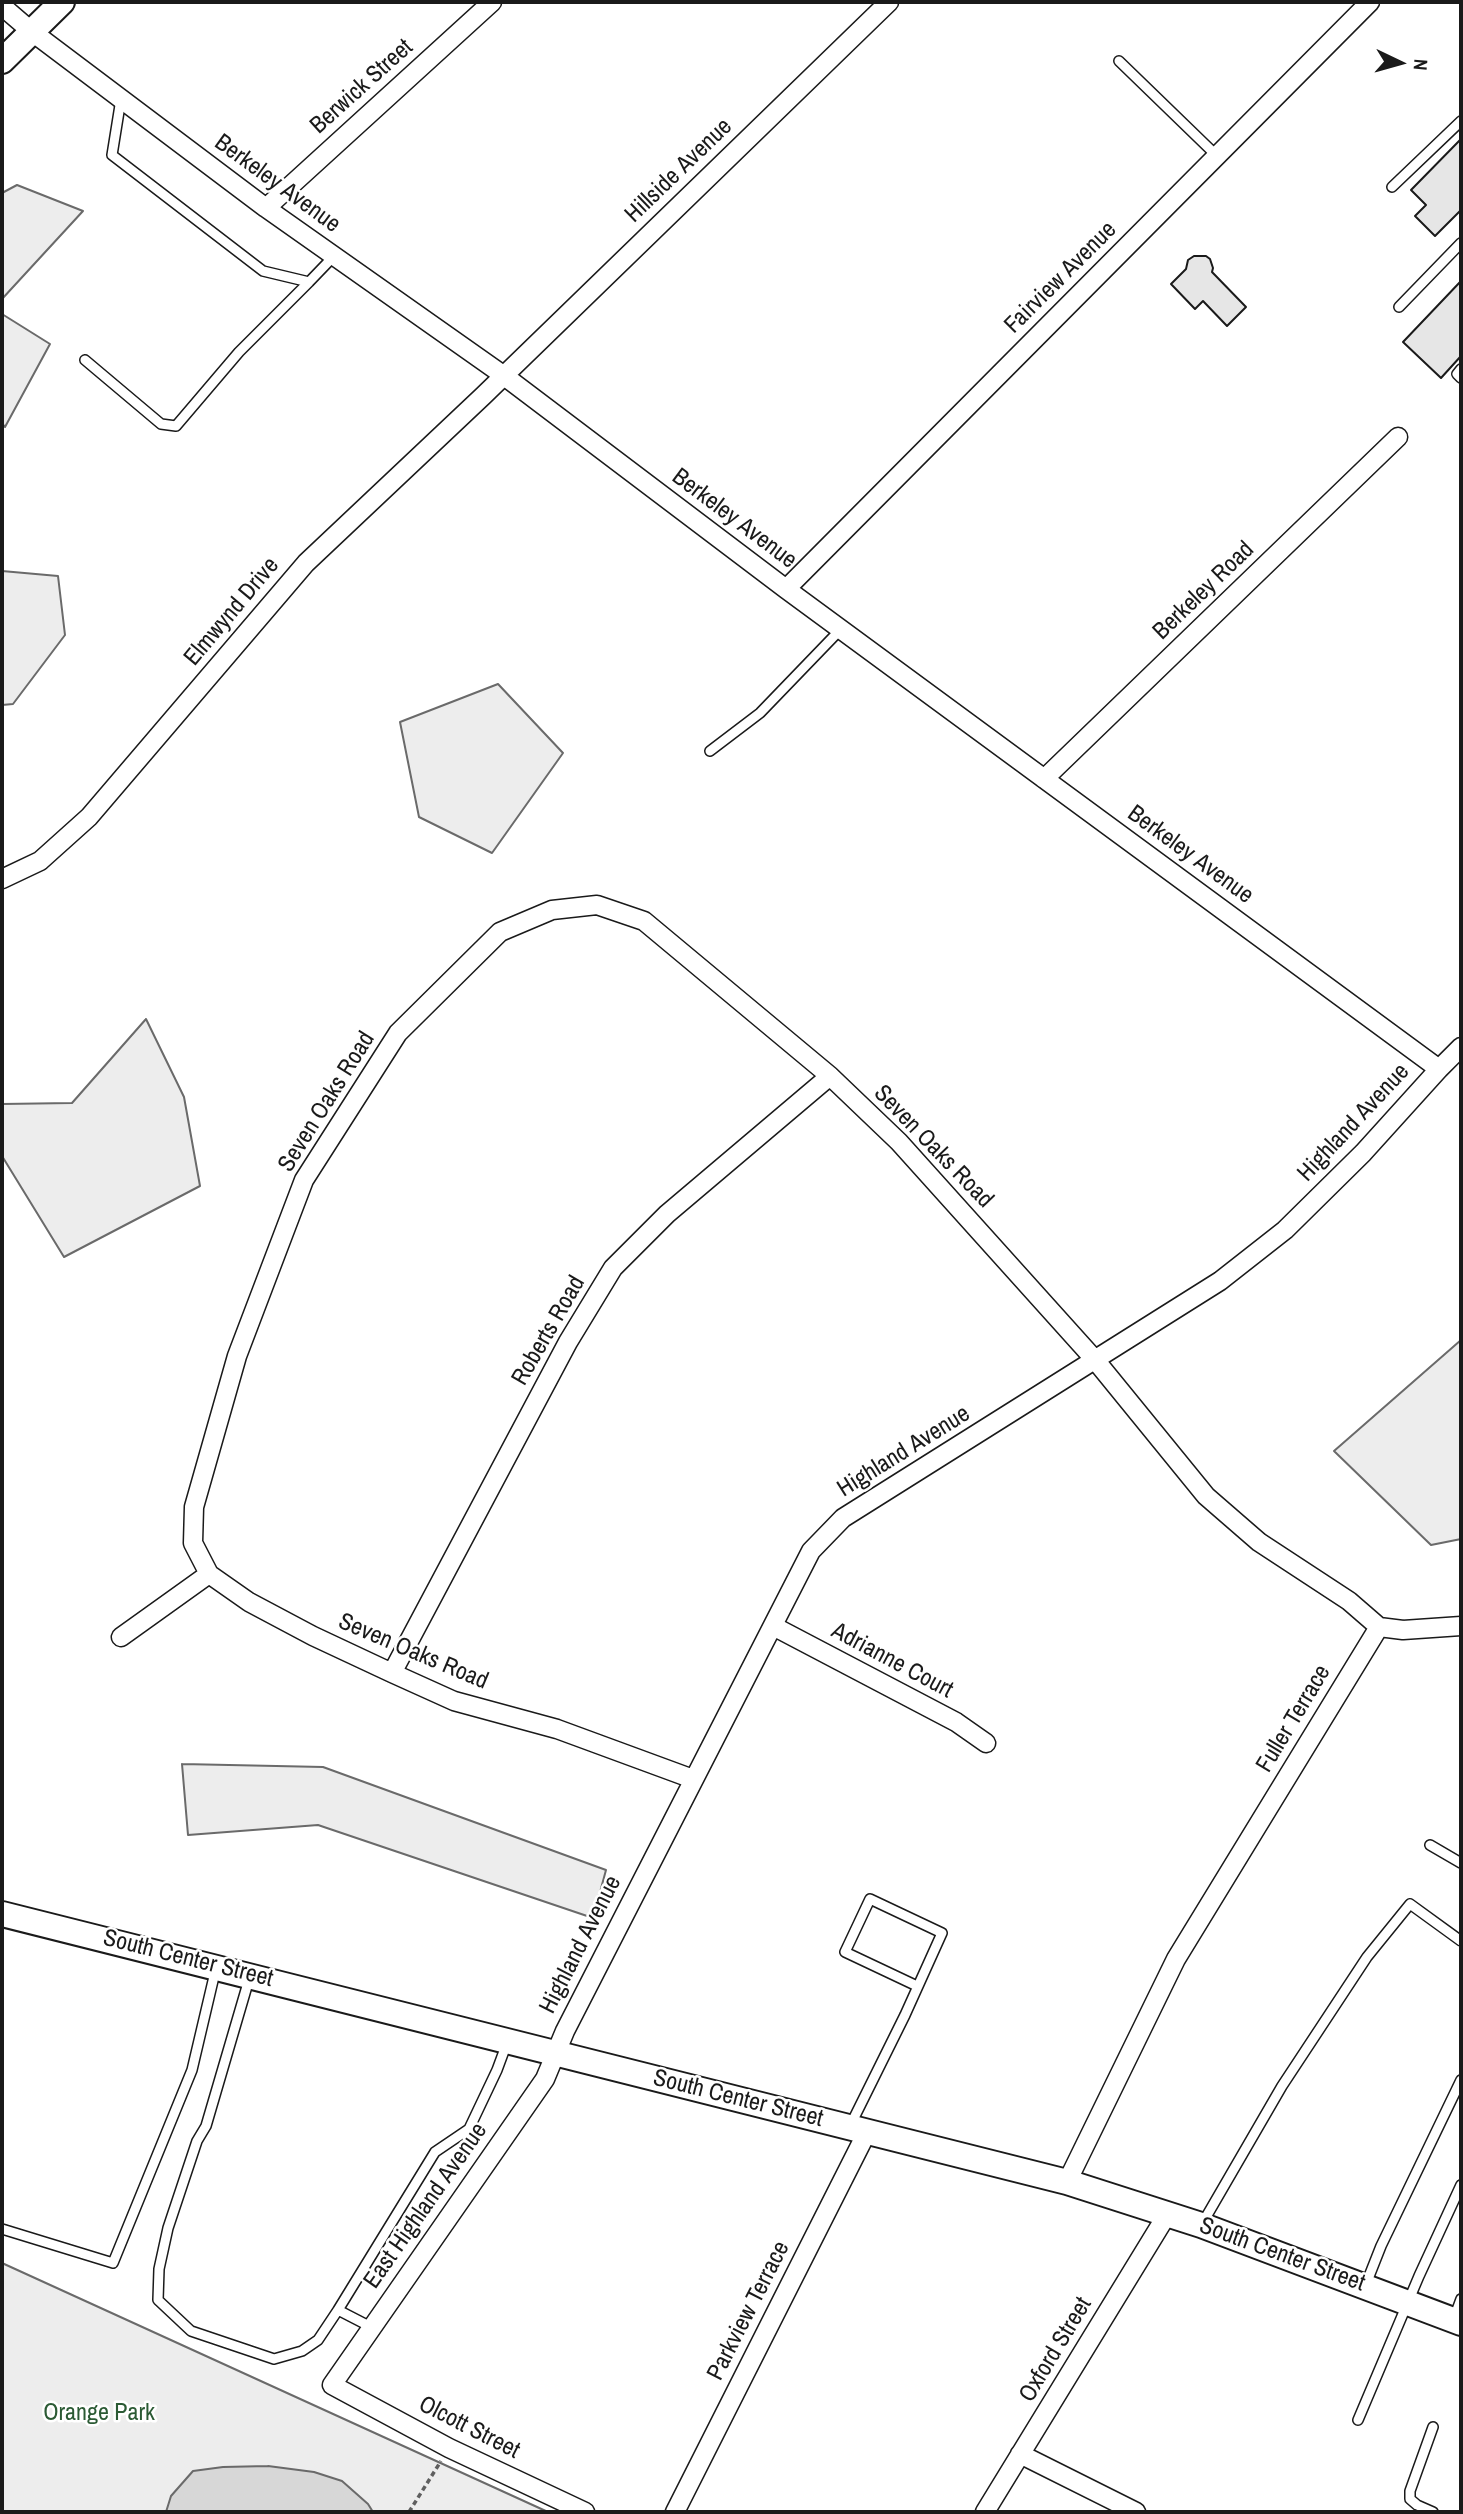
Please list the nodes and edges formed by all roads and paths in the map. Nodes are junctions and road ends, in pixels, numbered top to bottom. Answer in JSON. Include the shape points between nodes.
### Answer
{"nodes":[{"id":1,"x":62,"y":2,"type":"edge"},
{"id":2,"x":492,"y":2,"type":"edge"},
{"id":3,"x":889,"y":2,"type":"edge"},
{"id":4,"x":1370,"y":2,"type":"edge"},
{"id":5,"x":2,"y":6,"type":"edge"},
{"id":6,"x":31,"y":31,"type":"junction"},
{"id":7,"x":2,"y":61,"type":"edge"},
{"id":8,"x":1119,"y":61,"type":"dead end"},
{"id":9,"x":121,"y":99,"type":"junction"},
{"id":10,"x":1461,"y":121,"type":"edge"},
{"id":11,"x":1217,"y":156,"type":"junction"},
{"id":12,"x":1392,"y":187,"type":"dead end"},
{"id":13,"x":266,"y":208,"type":"junction"},
{"id":14,"x":1461,"y":243,"type":"edge"},
{"id":15,"x":334,"y":256,"type":"junction"},
{"id":16,"x":309,"y":282,"type":"junction"},
{"id":17,"x":1399,"y":307,"type":"dead end"},
{"id":18,"x":85,"y":360,"type":"dead end"},
{"id":19,"x":1461,"y":369,"type":"edge"},
{"id":20,"x":503,"y":375,"type":"junction"},
{"id":21,"x":1461,"y":378,"type":"edge"},
{"id":22,"x":1398,"y":437,"type":"dead end"},
{"id":23,"x":786,"y":589,"type":"junction"},
{"id":24,"x":841,"y":629,"type":"junction"},
{"id":25,"x":710,"y":751,"type":"dead end"},
{"id":26,"x":1044,"y":779,"type":"junction"},
{"id":27,"x":2,"y":879,"type":"edge"},
{"id":28,"x":1461,"y":1047,"type":"edge"},
{"id":29,"x":1439,"y":1069,"type":"junction"},
{"id":30,"x":830,"y":1076,"type":"junction"},
{"id":31,"x":1096,"y":1361,"type":"junction"},
{"id":32,"x":209,"y":1574,"type":"junction"},
{"id":33,"x":773,"y":1626,"type":"junction"},
{"id":34,"x":1461,"y":1626,"type":"edge"},
{"id":35,"x":1379,"y":1627,"type":"junction"},
{"id":36,"x":121,"y":1637,"type":"dead end"},
{"id":37,"x":392,"y":1674,"type":"junction"},
{"id":38,"x":986,"y":1743,"type":"dead end"},
{"id":39,"x":693,"y":1779,"type":"junction"},
{"id":40,"x":1430,"y":1844,"type":"dead end"},
{"id":41,"x":1461,"y":1863,"type":"edge"},
{"id":42,"x":2,"y":1914,"type":"edge"},
{"id":43,"x":1461,"y":1941,"type":"edge"},
{"id":44,"x":216,"y":1966,"type":"junction"},
{"id":45,"x":250,"y":1975,"type":"junction"},
{"id":46,"x":917,"y":1986,"type":"junction"},
{"id":47,"x":508,"y":2040,"type":"junction"},
{"id":48,"x":555,"y":2053,"type":"junction"},
{"id":49,"x":1461,"y":2080,"type":"edge"},
{"id":50,"x":858,"y":2129,"type":"junction"},
{"id":51,"x":1067,"y":2182,"type":"junction"},
{"id":52,"x":1461,"y":2185,"type":"edge"},
{"id":53,"x":1168,"y":2213,"type":"junction"},
{"id":54,"x":1201,"y":2225,"type":"junction"},
{"id":55,"x":2,"y":2229,"type":"edge"},
{"id":56,"x":1365,"y":2286,"type":"junction"},
{"id":57,"x":1407,"y":2303,"type":"junction"},
{"id":58,"x":338,"y":2310,"type":"junction"},
{"id":59,"x":1459,"y":2314,"type":"edge"},
{"id":60,"x":371,"y":2327,"type":"junction"},
{"id":61,"x":332,"y":2385,"type":"joint"},
{"id":62,"x":1358,"y":2420,"type":"dead end"},
{"id":63,"x":1433,"y":2427,"type":"dead end"},
{"id":64,"x":449,"y":2448,"type":"junction"},
{"id":65,"x":1020,"y":2455,"type":"junction"},
{"id":66,"x":409,"y":2512,"type":"edge"},
{"id":67,"x":585,"y":2512,"type":"edge"},
{"id":68,"x":675,"y":2512,"type":"edge"},
{"id":69,"x":985,"y":2512,"type":"edge"},
{"id":70,"x":1136,"y":2512,"type":"edge"},
{"id":71,"x":1433,"y":2512,"type":"edge"}],
"edges":[{"from":1,"to":6,"type":"main road"},
{"from":2,"to":13,"type":"street","name":"Berwick Street"},
{"from":3,"to":20,"type":"street","name":"Hillside Avenue"},
{"from":4,"to":11,"type":"street","name":"Fairview Avenue"},
{"from":5,"to":6,"type":"street","name":"Berkeley Avenue"},
{"from":6,"to":7,"type":"main road"},
{"from":6,"to":9,"type":"street","name":"Berkeley Avenue"},
{"from":8,"to":11,"type":"lane"},
{"from":9,"to":13,"type":"street","name":"Berkeley Avenue"},
{"from":9,"to":16,"type":"lane","via":[[112,155],[263,271]]},
{"from":10,"to":12,"type":"lane"},
{"from":11,"to":23,"type":"street","name":"Fairview Avenue"},
{"from":13,"to":15,"type":"street","name":"Berkeley Avenue"},
{"from":14,"to":17,"type":"lane"},
{"from":15,"to":16,"type":"lane"},
{"from":15,"to":20,"type":"street","name":"Berkeley Avenue"},
{"from":16,"to":18,"type":"lane","via":[[239,352],[176,426],[161,424]]},
{"from":19,"to":21,"type":"lane","via":[[1457,374]]},
{"from":20,"to":23,"type":"street","name":"Berkeley Avenue"},
{"from":20,"to":27,"type":"street","name":"Elmwynd Drive","via":[[306,563],[89,817],[40,861]]},
{"from":22,"to":26,"type":"street","name":"Berkeley Road"},
{"from":23,"to":24,"type":"street","name":"Berkeley Avenue"},
{"from":24,"to":25,"type":"lane","via":[[760,713]]},
{"from":24,"to":26,"type":"street","name":"Berkeley Avenue"},
{"from":26,"to":29,"type":"street","name":"Berkeley Avenue"},
{"from":28,"to":29,"type":"street","name":"Highland Avenue"},
{"from":29,"to":31,"type":"street","name":"Highland Avenue","via":[[1363,1153],[1284,1230],[1220,1280]]},
{"from":30,"to":31,"type":"street","name":"Seven Oaks Road","via":[[899,1142]]},
{"from":30,"to":32,"type":"street","name":"Seven Oaks Road","via":[[644,921],[597,905],[552,910],[500,932],[398,1033],[304,1180],[237,1356],[194,1507],[194,1543]]},
{"from":30,"to":37,"type":"street","name":"Roberts Road","via":[[667,1214],[613,1268],[568,1342]]},
{"from":31,"to":33,"type":"street","name":"Highland Avenue","via":[[844,1518],[811,1551]]},
{"from":31,"to":35,"type":"street","via":[[1206,1496],[1259,1542],[1349,1601]]},
{"from":32,"to":36,"type":"street"},
{"from":32,"to":37,"type":"street","name":"Seven Oaks Road","via":[[249,1602]]},
{"from":33,"to":38,"type":"street","name":"Adrianne Court","via":[[956,1722]]},
{"from":33,"to":39,"type":"street","name":"Highland Avenue"},
{"from":34,"to":35,"type":"street"},
{"from":35,"to":51,"type":"street","name":"Fuller Terrace","via":[[1176,1959]]},
{"from":37,"to":39,"type":"street","name":"Seven Oaks Road","via":[[454,1701],[557,1729]]},
{"from":39,"to":48,"type":"street","name":"Highland Avenue"},
{"from":40,"to":41,"type":"lane"},
{"from":42,"to":44,"type":"main road","name":"South Center Street"},
{"from":43,"to":54,"type":"lane","via":[[1410,1904],[1367,1957],[1282,2086]]},
{"from":44,"to":45,"type":"main road","name":"South Center Street"},
{"from":44,"to":55,"type":"lane","via":[[192,2070],[113,2263]]},
{"from":45,"to":47,"type":"main road","name":"South Center Street"},
{"from":45,"to":58,"type":"lane","via":[[206,2126],[168,2228],[158,2300],[191,2331],[274,2358],[302,2351],[318,2340]]},
{"from":46,"to":46,"type":"lane","via":[[943,1933],[870,1899],[845,1952]]},
{"from":46,"to":50,"type":"lane"},
{"from":47,"to":48,"type":"main road","name":"South Center Street"},
{"from":47,"to":58,"type":"lane","via":[[469,2129],[435,2152]]},
{"from":48,"to":50,"type":"main road","name":"South Center Street"},
{"from":48,"to":60,"type":"street","name":"East Highland Avenue","via":[[545,2079]]},
{"from":49,"to":56,"type":"lane"},
{"from":50,"to":51,"type":"main road","name":"South Center Street"},
{"from":50,"to":68,"type":"street","name":"Parkview Terrace"},
{"from":51,"to":53,"type":"main road","name":"South Center Street"},
{"from":52,"to":57,"type":"lane"},
{"from":53,"to":54,"type":"main road","name":"South Center Street"},
{"from":53,"to":65,"type":"street","name":"Oxford Street"},
{"from":54,"to":56,"type":"main road","name":"South Center Street"},
{"from":56,"to":57,"type":"main road","name":"South Center Street"},
{"from":57,"to":59,"type":"main road","name":"South Center Street"},
{"from":57,"to":62,"type":"lane"},
{"from":58,"to":60,"type":"lane"},
{"from":60,"to":61,"type":"street","name":"East Highland Avenue"},
{"from":61,"to":64,"type":"street","name":"Olcott Street"},
{"from":63,"to":71,"type":"lane","via":[[1410,2499]]},
{"from":64,"to":66,"type":"path"},
{"from":64,"to":67,"type":"street","name":"Olcott Street"},
{"from":65,"to":69,"type":"street","name":"Oxford Street"},
{"from":65,"to":70,"type":"street"}]}
